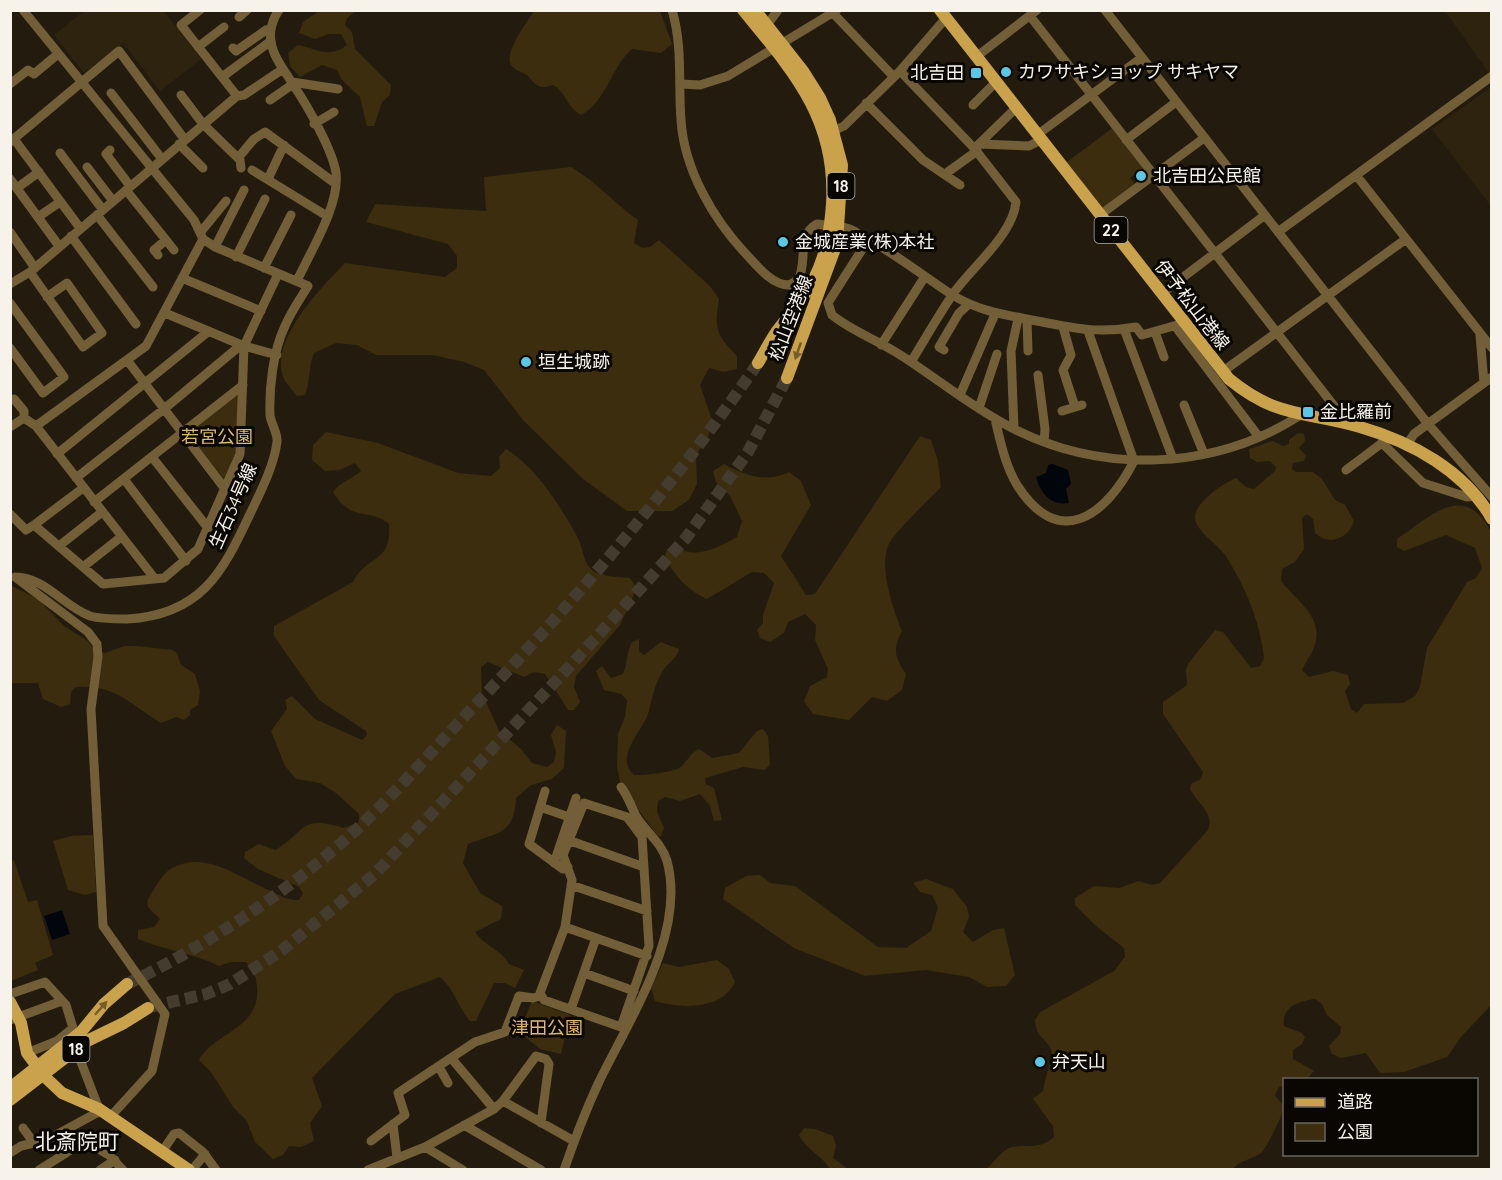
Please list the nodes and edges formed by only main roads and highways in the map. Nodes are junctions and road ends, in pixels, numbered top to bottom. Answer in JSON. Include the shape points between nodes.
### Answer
{"nodes":[{"id":1,"x":743,"y":10,"type":"edge"},
{"id":2,"x":755,"y":10,"type":"edge"},
{"id":3,"x":944,"y":13,"type":"edge"},
{"id":4,"x":778,"y":45,"type":"junction"},
{"id":5,"x":835,"y":227,"type":"junction"},
{"id":6,"x":758,"y":363,"type":"tunnel mouth"},
{"id":7,"x":787,"y":378,"type":"tunnel mouth"},
{"id":8,"x":1491,"y":519,"type":"edge"},
{"id":9,"x":127,"y":984,"type":"tunnel mouth"},
{"id":10,"x":10,"y":1002,"type":"edge"},
{"id":11,"x":148,"y":1008,"type":"tunnel mouth"},
{"id":12,"x":14,"y":1018,"type":"edge"},
{"id":13,"x":40,"y":1071,"type":"junction"},
{"id":14,"x":10,"y":1088,"type":"edge"},
{"id":15,"x":10,"y":1100,"type":"edge"},
{"id":16,"x":185,"y":1168,"type":"edge"}],
"edges":[{"from":1,"to":4,"type":"main road","name":"松山空港線","number":"18"},
{"from":2,"to":4,"type":"main road","name":"松山空港線","number":"18"},
{"from":3,"to":8,"type":"main road","name":"伊予松山港線","number":"22","via":[[1224,380],[1261,402],[1299,416],[1359,427],[1406,446],[1453,472],[1477,496]]},
{"from":4,"to":5,"type":"main road","name":"松山空港線","number":"18","via":[[806,90],[823,129],[832,169]]},
{"from":4,"to":5,"type":"main road","name":"松山空港線","number":"18","via":[[811,82],[833,132],[842,165]]},
{"from":5,"to":6,"type":"main road","name":"松山空港線","number":"18","via":[[814,279]]},
{"from":5,"to":7,"type":"main road","name":"松山空港線","number":"18","one_way":true,"via":[[827,275],[809,313]]},
{"from":13,"to":9,"type":"main road","number":"18","one_way":true},
{"from":10,"to":12,"type":"main road"},
{"from":11,"to":13,"type":"main road","number":"18"},
{"from":12,"to":13,"type":"main road","via":[[27,1053]]},
{"from":13,"to":14,"type":"main road","number":"18"},
{"from":13,"to":15,"type":"main road","number":"18"},
{"from":13,"to":16,"type":"main road","via":[[62,1093],[104,1112]]}]}
